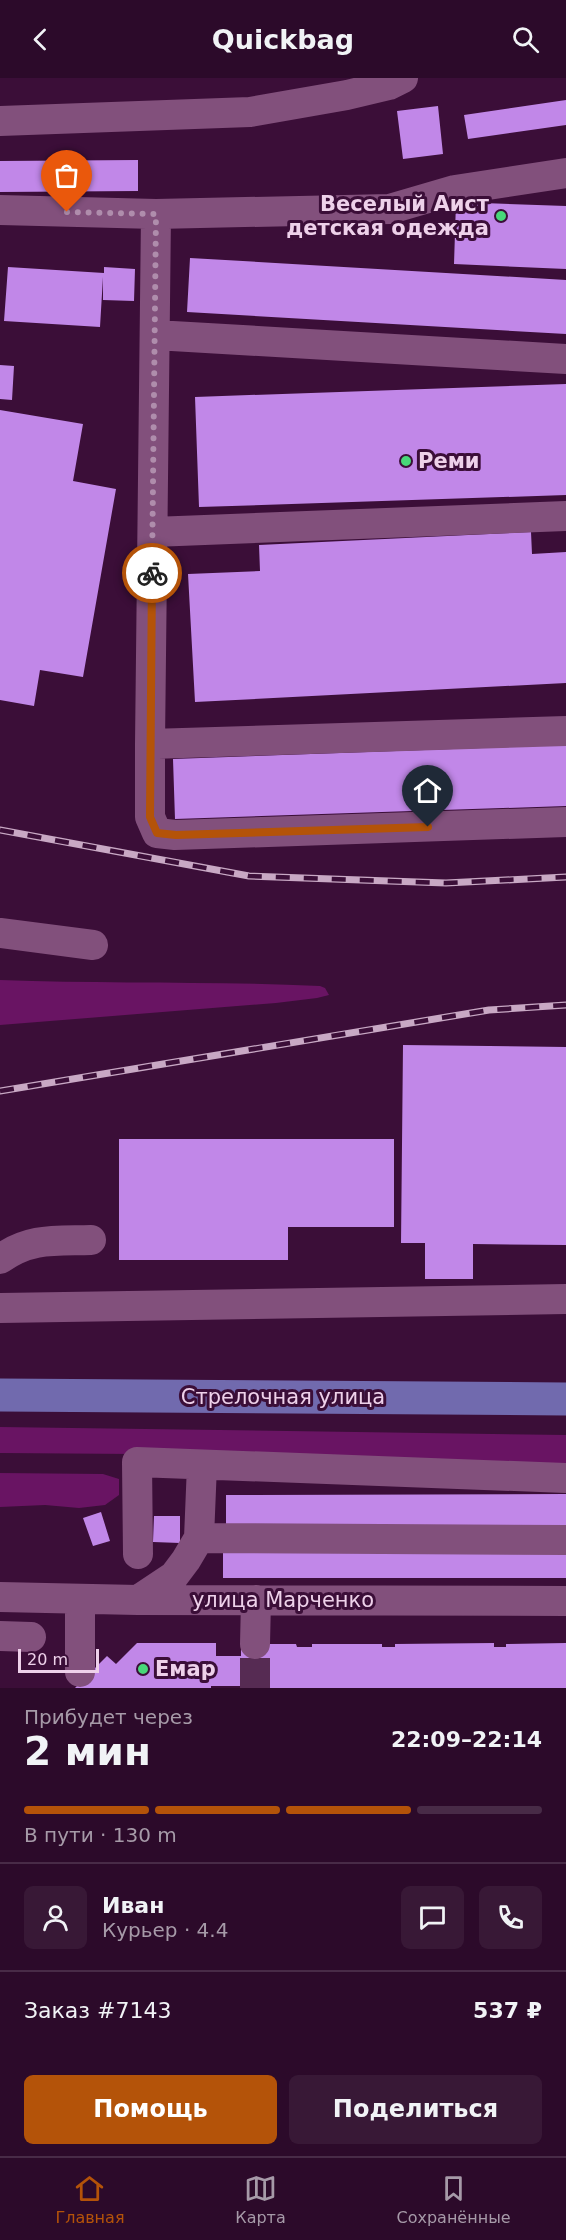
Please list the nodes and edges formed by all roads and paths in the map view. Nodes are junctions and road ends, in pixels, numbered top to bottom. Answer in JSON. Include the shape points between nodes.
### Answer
{"nodes":[{"id":1,"x":404,"y":78,"type":"edge"},
{"id":2,"x":0,"y":121,"type":"edge"},
{"id":3,"x":566,"y":173,"type":"edge"},
{"id":4,"x":0,"y":210,"type":"edge"},
{"id":5,"x":156,"y":214,"type":"junction"},
{"id":6,"x":154,"y":335,"type":"junction"},
{"id":7,"x":566,"y":359,"type":"edge"},
{"id":8,"x":566,"y":516,"type":"edge"},
{"id":9,"x":153,"y":532,"type":"junction"},
{"id":10,"x":566,"y":731,"type":"edge"},
{"id":11,"x":150,"y":744,"type":"junction"},
{"id":12,"x":566,"y":822,"type":"edge"},
{"id":13,"x":0,"y":933,"type":"edge"},
{"id":14,"x":93,"y":945,"type":"dead end"},
{"id":15,"x":91,"y":1240,"type":"dead end"},
{"id":16,"x":0,"y":1259,"type":"edge"},
{"id":17,"x":566,"y":1299,"type":"edge"},
{"id":18,"x":0,"y":1308,"type":"edge"},
{"id":19,"x":0,"y":1395,"type":"edge"},
{"id":20,"x":566,"y":1399,"type":"edge"},
{"id":21,"x":202,"y":1465,"type":"junction"},
{"id":22,"x":566,"y":1478,"type":"edge"},
{"id":23,"x":199,"y":1538,"type":"junction"},
{"id":24,"x":566,"y":1540,"type":"edge"},
{"id":25,"x":138,"y":1554,"type":"dead end"},
{"id":26,"x":0,"y":1597,"type":"edge"},
{"id":27,"x":80,"y":1599,"type":"junction"},
{"id":28,"x":138,"y":1600,"type":"junction"},
{"id":29,"x":256,"y":1600,"type":"junction"},
{"id":30,"x":566,"y":1600,"type":"edge"},
{"id":31,"x":0,"y":1636,"type":"edge"},
{"id":32,"x":31,"y":1637,"type":"dead end"},
{"id":33,"x":255,"y":1644,"type":"tunnel mouth"},
{"id":34,"x":80,"y":1672,"type":"dead end"}],
"edges":[{"from":1,"to":2,"type":"lane","via":[[347,95],[250,112]]},
{"from":3,"to":5,"type":"lane","via":[[455,190],[390,209]]},
{"from":4,"to":5,"type":"lane"},
{"from":5,"to":6,"type":"lane"},
{"from":6,"to":7,"type":"lane"},
{"from":6,"to":9,"type":"lane"},
{"from":8,"to":9,"type":"lane"},
{"from":9,"to":11,"type":"lane"},
{"from":10,"to":11,"type":"lane"},
{"from":11,"to":12,"type":"lane","via":[[150,817],[157,833]]},
{"from":13,"to":14,"type":"lane"},
{"from":15,"to":16,"type":"lane","via":[[39,1241]]},
{"from":17,"to":18,"type":"lane"},
{"from":19,"to":20,"type":"main road","name":"Стрелочная улица"},
{"from":21,"to":22,"type":"lane"},
{"from":21,"to":23,"type":"lane"},
{"from":21,"to":25,"type":"lane","via":[[137,1462]]},
{"from":23,"to":24,"type":"lane"},
{"from":23,"to":28,"type":"lane","via":[[174,1576]]},
{"from":26,"to":27,"type":"lane","name":"улица Марченко"},
{"from":27,"to":28,"type":"lane","name":"улица Марченко"},
{"from":27,"to":34,"type":"lane"},
{"from":28,"to":29,"type":"lane","name":"улица Марченко"},
{"from":29,"to":30,"type":"lane","name":"улица Марченко"},
{"from":29,"to":33,"type":"lane"},
{"from":31,"to":32,"type":"lane"}]}
